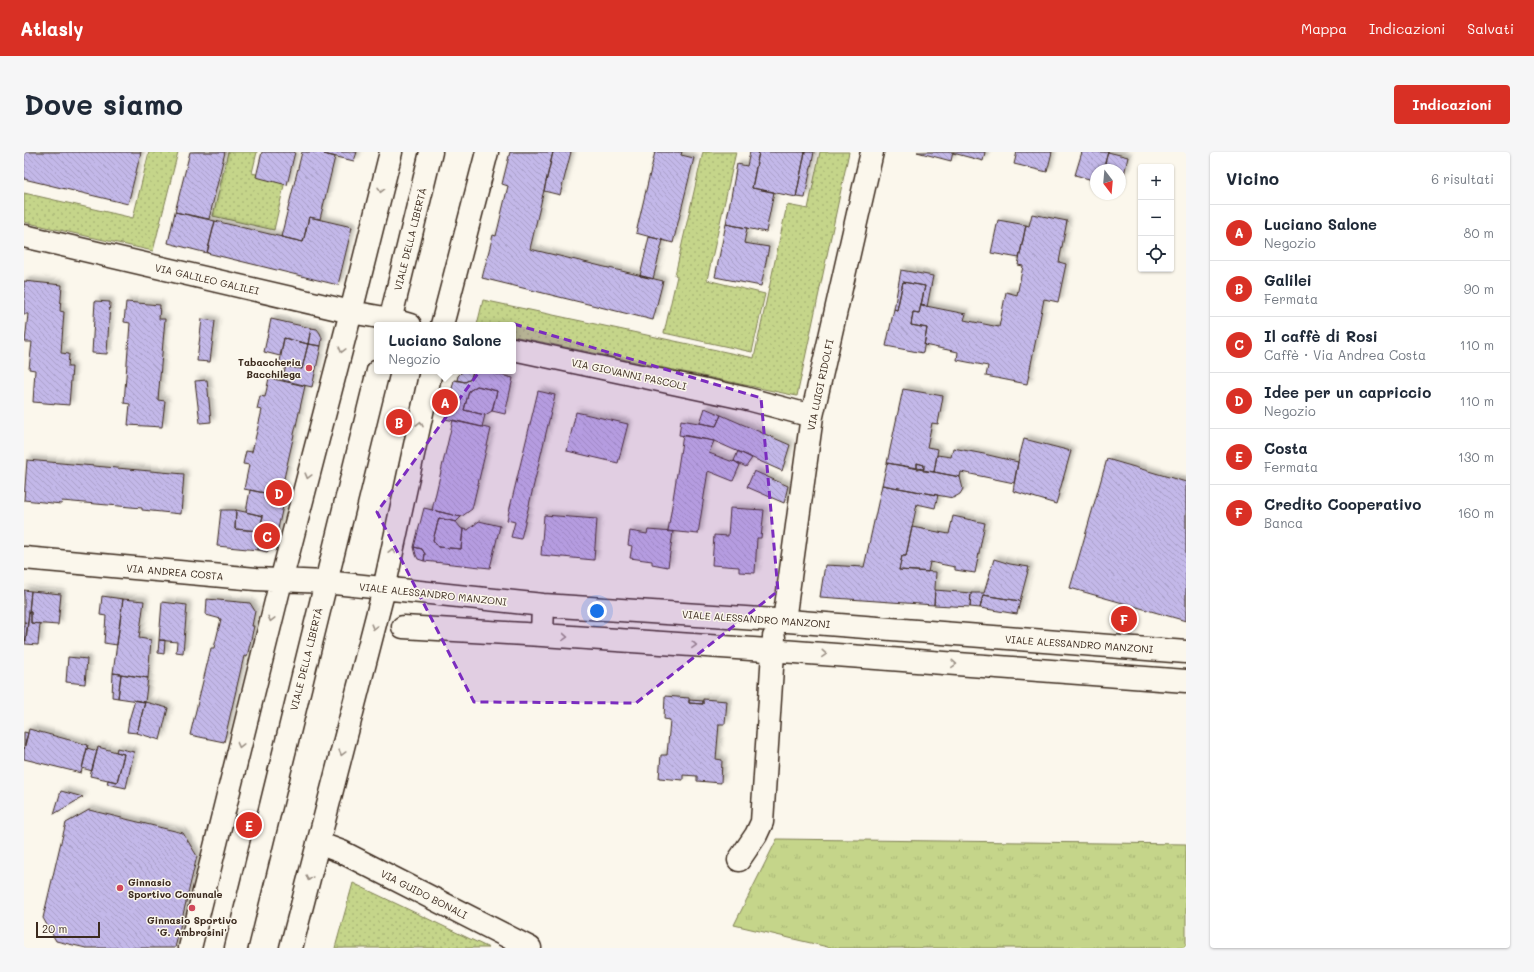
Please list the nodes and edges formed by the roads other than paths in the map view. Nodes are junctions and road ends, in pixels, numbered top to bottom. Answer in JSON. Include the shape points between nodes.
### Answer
{"nodes":[{"id":1,"x":391,"y":152,"type":"edge"},
{"id":2,"x":432,"y":152,"type":"edge"},
{"id":3,"x":487,"y":152,"type":"edge"},
{"id":4,"x":872,"y":152,"type":"edge"},
{"id":5,"x":24,"y":236,"type":"edge"},
{"id":6,"x":351,"y":312,"type":"junction"},
{"id":7,"x":393,"y":322,"type":"edge"},
{"id":8,"x":397,"y":322,"type":"edge"},
{"id":9,"x":443,"y":322,"type":"edge"},
{"id":10,"x":516,"y":350,"type":"edge"},
{"id":11,"x":377,"y":374,"type":"edge"},
{"id":12,"x":430,"y":374,"type":"edge"},
{"id":13,"x":812,"y":416,"type":"junction"},
{"id":14,"x":24,"y":558,"type":"edge"},
{"id":15,"x":281,"y":581,"type":"junction"},
{"id":16,"x":326,"y":582,"type":"junction"},
{"id":17,"x":384,"y":589,"type":"junction"},
{"id":18,"x":543,"y":605,"type":"junction"},
{"id":19,"x":780,"y":621,"type":"junction"},
{"id":20,"x":403,"y":627,"type":"dead end"},
{"id":21,"x":542,"y":635,"type":"junction"},
{"id":22,"x":1060,"y":642,"type":"junction"},
{"id":23,"x":774,"y":650,"type":"junction"},
{"id":24,"x":1186,"y":652,"type":"edge"},
{"id":25,"x":1057,"y":671,"type":"junction"},
{"id":26,"x":1186,"y":681,"type":"edge"},
{"id":27,"x":318,"y":843,"type":"junction"},
{"id":28,"x":739,"y":860,"type":"dead end"},
{"id":29,"x":190,"y":948,"type":"edge"},
{"id":30,"x":236,"y":948,"type":"edge"},
{"id":31,"x":291,"y":948,"type":"edge"},
{"id":32,"x":530,"y":948,"type":"edge"}],
"edges":[{"from":1,"to":6,"type":"street","one_way":true},
{"from":2,"to":8,"type":"street","name":"VIALE DELLA LIBERTÀ"},
{"from":3,"to":9,"type":"street"},
{"from":4,"to":13,"type":"street","name":"VIA LUIGI RIDOLFI"},
{"from":5,"to":6,"type":"street","name":"VIA GALILEO GALILEI"},
{"from":6,"to":7,"type":"street","name":"VIA GALILEO GALILEI"},
{"from":6,"to":15,"type":"street","one_way":true},
{"from":10,"to":13,"type":"street","name":"VIA GIOVANNI PASCOLI","via":[[744,398]]},
{"from":11,"to":16,"type":"street","name":"VIALE DELLA LIBERTÀ"},
{"from":17,"to":12,"type":"street","one_way":true},
{"from":13,"to":19,"type":"street","name":"VIA LUIGI RIDOLFI"},
{"from":14,"to":15,"type":"street","name":"VIA ANDREA COSTA"},
{"from":15,"to":16,"type":"street","name":"VIA ANDREA COSTA"},
{"from":15,"to":29,"type":"street","one_way":true},
{"from":16,"to":17,"type":"street","name":"VIALE ALESSANDRO MANZONI"},
{"from":16,"to":30,"type":"street","name":"VIALE DELLA LIBERTÀ"},
{"from":17,"to":18,"type":"street","name":"VIALE ALESSANDRO MANZONI"},
{"from":17,"to":27,"type":"street","one_way":true},
{"from":18,"to":19,"type":"street","name":"VIALE ALESSANDRO MANZONI"},
{"from":18,"to":21,"type":"street"},
{"from":19,"to":22,"type":"street","name":"VIALE ALESSANDRO MANZONI"},
{"from":19,"to":23,"type":"street","name":"VIA LUIGI RIDOLFI"},
{"from":20,"to":21,"type":"street"},
{"from":21,"to":23,"type":"street","one_way":true},
{"from":22,"to":24,"type":"street","name":"VIALE ALESSANDRO MANZONI"},
{"from":22,"to":25,"type":"street"},
{"from":23,"to":25,"type":"street","one_way":true},
{"from":23,"to":28,"type":"street","name":"VIA LUIGI RIDOLFI","via":[[762,822]]},
{"from":25,"to":26,"type":"street"},
{"from":27,"to":31,"type":"street","one_way":true},
{"from":27,"to":32,"type":"street","name":"VIA GUIDO BONALI","via":[[342,852]]}]}
